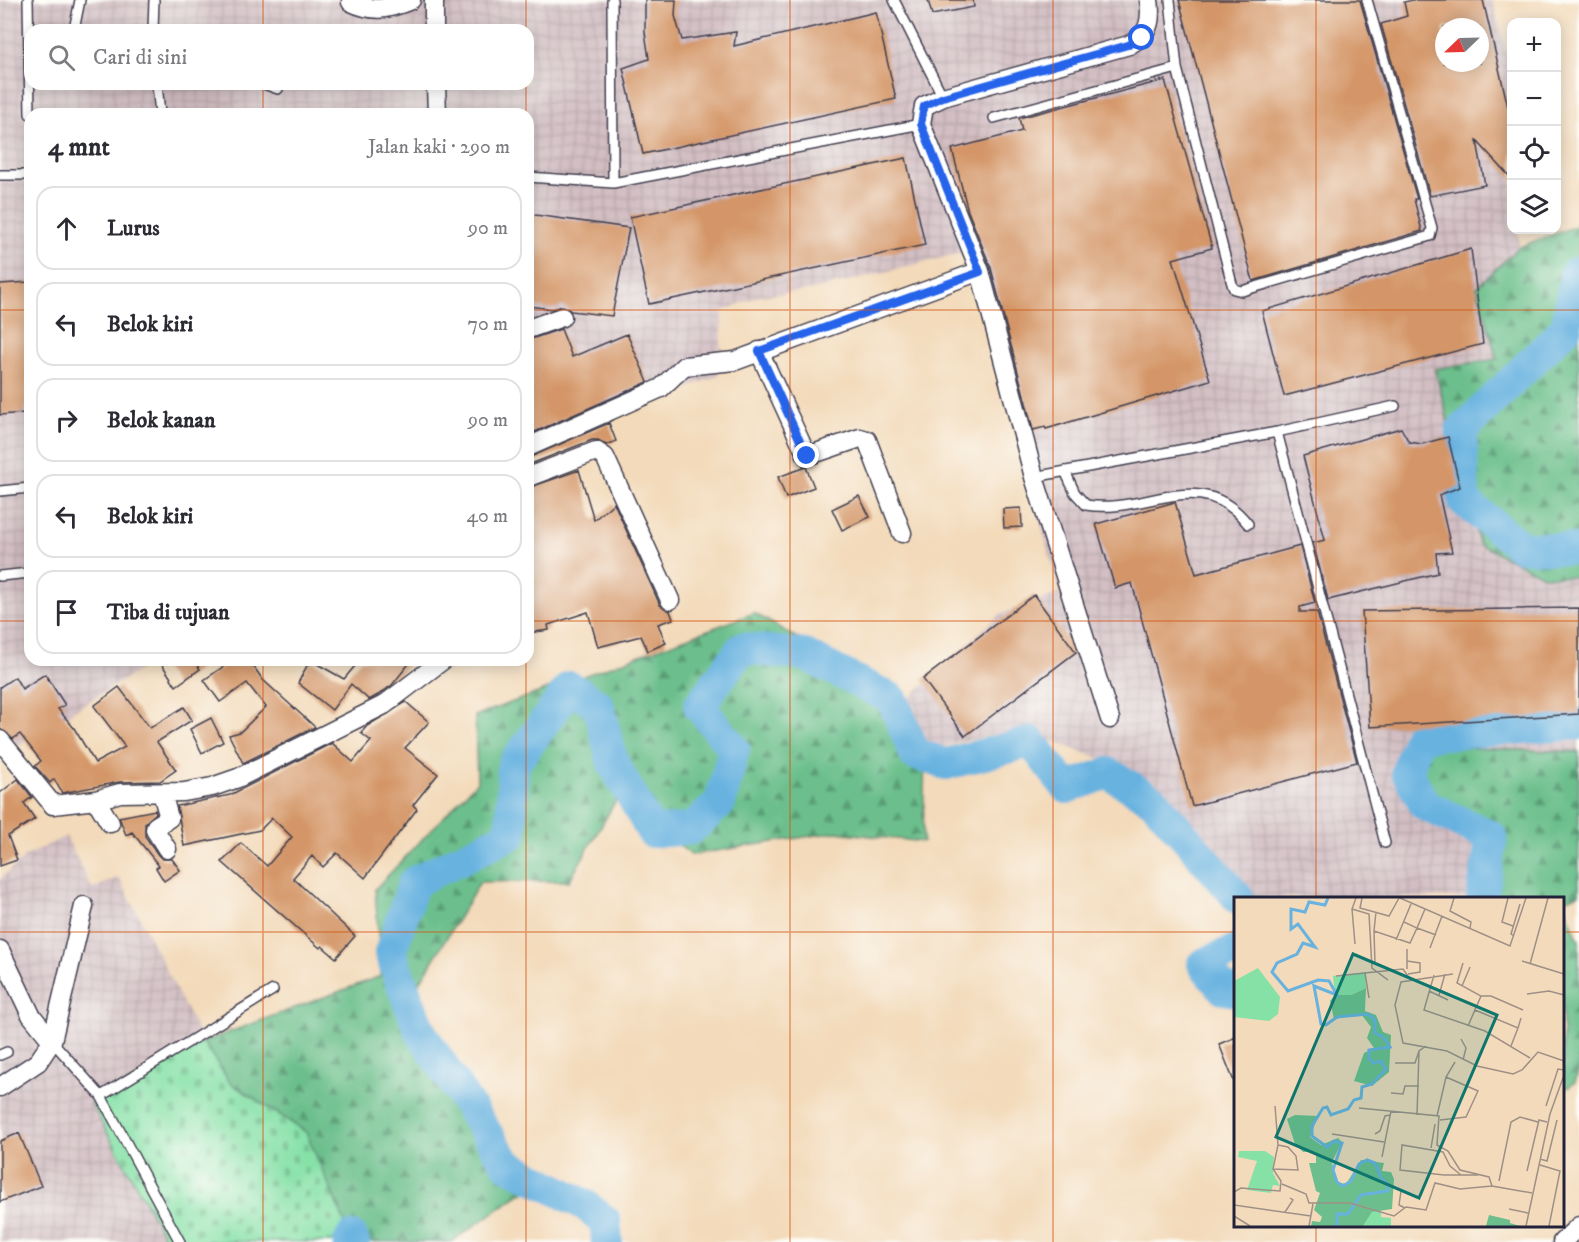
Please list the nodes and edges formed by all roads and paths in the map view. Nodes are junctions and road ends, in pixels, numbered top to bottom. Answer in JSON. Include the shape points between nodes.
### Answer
{"nodes":[{"id":1,"x":28,"y":0,"type":"edge"},
{"id":2,"x":80,"y":0,"type":"edge"},
{"id":3,"x":154,"y":0,"type":"edge"},
{"id":4,"x":411,"y":0,"type":"edge"},
{"id":5,"x":434,"y":0,"type":"edge"},
{"id":6,"x":612,"y":0,"type":"edge"},
{"id":7,"x":894,"y":0,"type":"edge"},
{"id":8,"x":1149,"y":0,"type":"edge"},
{"id":9,"x":1170,"y":0,"type":"edge"},
{"id":10,"x":1367,"y":0,"type":"edge"},
{"id":11,"x":351,"y":2,"type":"dead end"},
{"id":12,"x":28,"y":24,"type":"edge"},
{"id":13,"x":75,"y":24,"type":"edge"},
{"id":14,"x":153,"y":24,"type":"edge"},
{"id":15,"x":435,"y":24,"type":"edge"},
{"id":16,"x":1177,"y":68,"type":"junction"},
{"id":17,"x":30,"y":90,"type":"edge"},
{"id":18,"x":158,"y":90,"type":"edge"},
{"id":19,"x":435,"y":90,"type":"edge"},
{"id":20,"x":943,"y":97,"type":"junction"},
{"id":21,"x":30,"y":108,"type":"edge"},
{"id":22,"x":159,"y":108,"type":"edge"},
{"id":23,"x":433,"y":108,"type":"edge"},
{"id":24,"x":994,"y":118,"type":"dead end"},
{"id":25,"x":921,"y":124,"type":"junction"},
{"id":26,"x":0,"y":175,"type":"edge"},
{"id":27,"x":24,"y":175,"type":"edge"},
{"id":28,"x":534,"y":177,"type":"edge"},
{"id":29,"x":613,"y":183,"type":"junction"},
{"id":30,"x":980,"y":272,"type":"junction"},
{"id":31,"x":562,"y":316,"type":"dead end"},
{"id":32,"x":534,"y":327,"type":"edge"},
{"id":33,"x":759,"y":351,"type":"junction"},
{"id":34,"x":1395,"y":406,"type":"dead end"},
{"id":35,"x":1277,"y":432,"type":"junction"},
{"id":36,"x":534,"y":444,"type":"edge"},
{"id":37,"x":1065,"y":471,"type":"junction"},
{"id":38,"x":534,"y":475,"type":"edge"},
{"id":39,"x":1034,"y":477,"type":"junction"},
{"id":40,"x":24,"y":489,"type":"edge"},
{"id":41,"x":0,"y":491,"type":"edge"},
{"id":42,"x":1248,"y":524,"type":"dead end"},
{"id":43,"x":902,"y":533,"type":"dead end"},
{"id":44,"x":24,"y":574,"type":"edge"},
{"id":45,"x":0,"y":576,"type":"edge"},
{"id":46,"x":670,"y":600,"type":"dead end"},
{"id":47,"x":430,"y":666,"type":"edge"},
{"id":48,"x":1110,"y":719,"type":"dead end"},
{"id":49,"x":2,"y":747,"type":"edge"},
{"id":50,"x":162,"y":793,"type":"junction"},
{"id":51,"x":96,"y":800,"type":"junction"},
{"id":52,"x":110,"y":823,"type":"dead end"},
{"id":53,"x":1385,"y":843,"type":"dead end"},
{"id":54,"x":167,"y":849,"type":"dead end"},
{"id":55,"x":84,"y":906,"type":"dead end"},
{"id":56,"x":0,"y":950,"type":"edge"},
{"id":57,"x":273,"y":990,"type":"dead end"},
{"id":58,"x":52,"y":1041,"type":"junction"},
{"id":59,"x":0,"y":1087,"type":"edge"},
{"id":60,"x":101,"y":1096,"type":"junction"},
{"id":61,"x":1579,"y":1226,"type":"edge"},
{"id":62,"x":180,"y":1242,"type":"edge"},
{"id":63,"x":1562,"y":1242,"type":"edge"}],
"edges":[{"from":1,"to":12,"type":"lane"},
{"from":2,"to":13,"type":"lane"},
{"from":3,"to":14,"type":"lane"},
{"from":4,"to":11,"type":"street","via":[[382,10]]},
{"from":5,"to":15,"type":"street"},
{"from":6,"to":29,"type":"lane"},
{"from":7,"to":20,"type":"lane"},
{"from":8,"to":20,"type":"street","via":[[1150,22],[1142,38],[1128,45]]},
{"from":9,"to":16,"type":"lane"},
{"from":10,"to":16,"type":"lane","via":[[1432,228],[1424,240],[1242,291],[1234,289]]},
{"from":16,"to":24,"type":"lane"},
{"from":17,"to":21,"type":"lane"},
{"from":18,"to":22,"type":"lane"},
{"from":19,"to":23,"type":"street"},
{"from":20,"to":25,"type":"street","via":[[924,106]]},
{"from":25,"to":29,"type":"lane"},
{"from":25,"to":30,"type":"street"},
{"from":26,"to":27,"type":"lane"},
{"from":28,"to":29,"type":"lane"},
{"from":30,"to":33,"type":"street"},
{"from":30,"to":39,"type":"street"},
{"from":31,"to":32,"type":"street"},
{"from":33,"to":36,"type":"street","via":[[735,361],[684,366],[661,388]]},
{"from":33,"to":43,"type":"street","via":[[807,456],[860,438],[867,440]]},
{"from":34,"to":35,"type":"lane"},
{"from":35,"to":37,"type":"lane"},
{"from":35,"to":53,"type":"lane"},
{"from":37,"to":39,"type":"lane"},
{"from":37,"to":42,"type":"lane","via":[[1075,493],[1086,505],[1213,495],[1238,511]]},
{"from":38,"to":46,"type":"street","via":[[601,452]]},
{"from":39,"to":48,"type":"street"},
{"from":40,"to":41,"type":"lane"},
{"from":44,"to":45,"type":"lane"},
{"from":47,"to":50,"type":"street","via":[[384,705],[238,778],[212,788]]},
{"from":49,"to":51,"type":"street","via":[[53,805]]},
{"from":50,"to":51,"type":"street","via":[[120,793]]},
{"from":50,"to":54,"type":"street","via":[[169,818],[155,830]]},
{"from":51,"to":52,"type":"street"},
{"from":55,"to":58,"type":"street"},
{"from":56,"to":58,"type":"street","via":[[31,1014]]},
{"from":57,"to":60,"type":"lane"},
{"from":58,"to":59,"type":"street","via":[[38,1062]]},
{"from":58,"to":60,"type":"lane"},
{"from":60,"to":62,"type":"lane"},
{"from":61,"to":63,"type":"street"}]}
